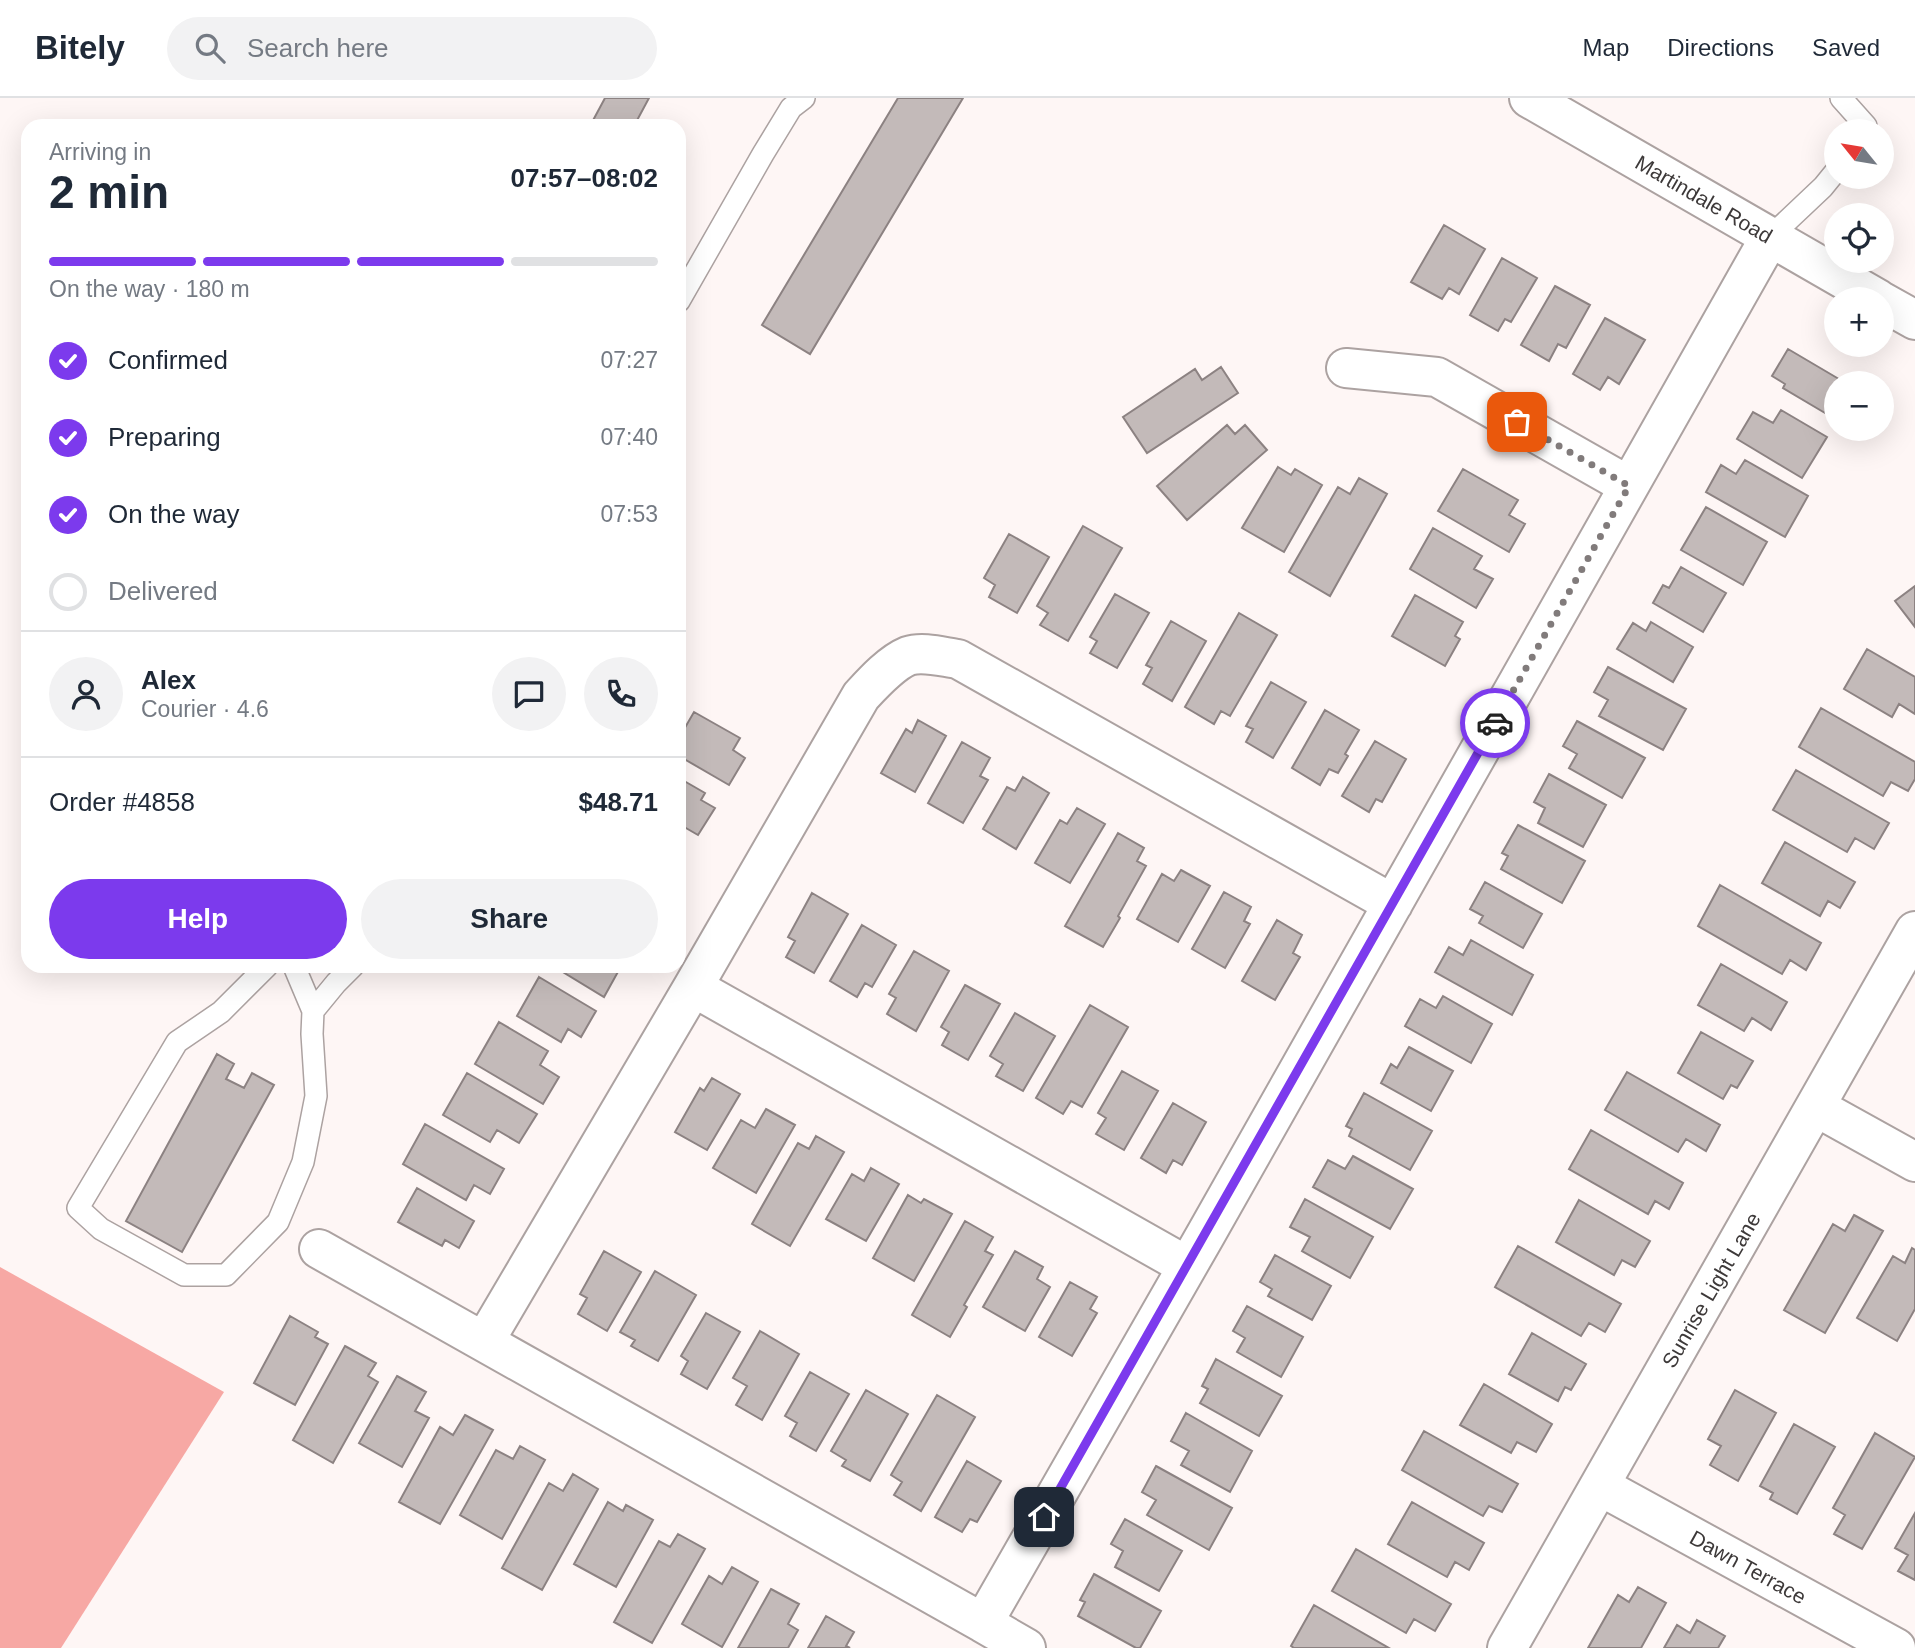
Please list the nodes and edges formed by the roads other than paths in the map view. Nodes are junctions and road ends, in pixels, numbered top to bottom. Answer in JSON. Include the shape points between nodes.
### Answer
{"nodes":[{"id":1,"x":804,"y":98,"type":"edge"},
{"id":2,"x":1529,"y":98,"type":"edge"},
{"id":3,"x":1841,"y":98,"type":"edge"},
{"id":4,"x":1860,"y":119,"type":"edge"},
{"id":5,"x":1824,"y":186,"type":"edge"},
{"id":6,"x":1770,"y":237,"type":"junction"},
{"id":7,"x":1857,"y":287,"type":"edge"},
{"id":8,"x":686,"y":289,"type":"edge"},
{"id":9,"x":1894,"y":308,"type":"edge"},
{"id":10,"x":1915,"y":320,"type":"edge"},
{"id":11,"x":1346,"y":368,"type":"dead end"},
{"id":12,"x":1629,"y":486,"type":"junction"},
{"id":13,"x":1393,"y":904,"type":"junction"},
{"id":14,"x":1915,"y":932,"type":"edge"},
{"id":15,"x":260,"y":973,"type":"edge"},
{"id":16,"x":297,"y":973,"type":"edge"},
{"id":17,"x":346,"y":973,"type":"edge"},
{"id":18,"x":693,"y":987,"type":"junction"},
{"id":19,"x":313,"y":1011,"type":"junction"},
{"id":20,"x":1816,"y":1107,"type":"junction"},
{"id":21,"x":1915,"y":1162,"type":"edge"},
{"id":22,"x":319,"y":1249,"type":"dead end"},
{"id":23,"x":1187,"y":1266,"type":"junction"},
{"id":24,"x":484,"y":1342,"type":"junction"},
{"id":25,"x":1600,"y":1486,"type":"junction"},
{"id":26,"x":983,"y":1623,"type":"junction"},
{"id":27,"x":1026,"y":1648,"type":"edge"},
{"id":28,"x":1507,"y":1648,"type":"edge"},
{"id":29,"x":1896,"y":1648,"type":"edge"}],
"edges":[{"from":1,"to":8,"type":"lane","via":[[791,108]]},
{"from":2,"to":6,"type":"street","name":"Martindale Road"},
{"from":3,"to":4,"type":"lane"},
{"from":5,"to":6,"type":"lane"},
{"from":6,"to":7,"type":"street","name":"Martindale Road"},
{"from":6,"to":12,"type":"street"},
{"from":9,"to":10,"type":"street","name":"Martindale Road"},
{"from":11,"to":12,"type":"street","via":[[1437,377]]},
{"from":12,"to":13,"type":"street"},
{"from":13,"to":18,"type":"street","via":[[958,659],[909,656],[880,675],[861,696]]},
{"from":13,"to":23,"type":"street"},
{"from":14,"to":20,"type":"street","name":"Sunrise Light Lane"},
{"from":15,"to":19,"type":"lane","via":[[221,1012],[177,1042],[78,1208],[101,1229],[184,1275],[226,1275],[278,1222],[303,1162],[316,1096]]},
{"from":16,"to":19,"type":"lane"},
{"from":17,"to":19,"type":"lane"},
{"from":18,"to":23,"type":"street"},
{"from":18,"to":24,"type":"street"},
{"from":20,"to":21,"type":"street"},
{"from":20,"to":25,"type":"street","name":"Sunrise Light Lane"},
{"from":22,"to":24,"type":"street"},
{"from":23,"to":26,"type":"street"},
{"from":24,"to":26,"type":"street"},
{"from":25,"to":28,"type":"street","name":"Sunrise Light Lane"},
{"from":25,"to":29,"type":"street","name":"Dawn Terrace"},
{"from":26,"to":27,"type":"street"}]}
